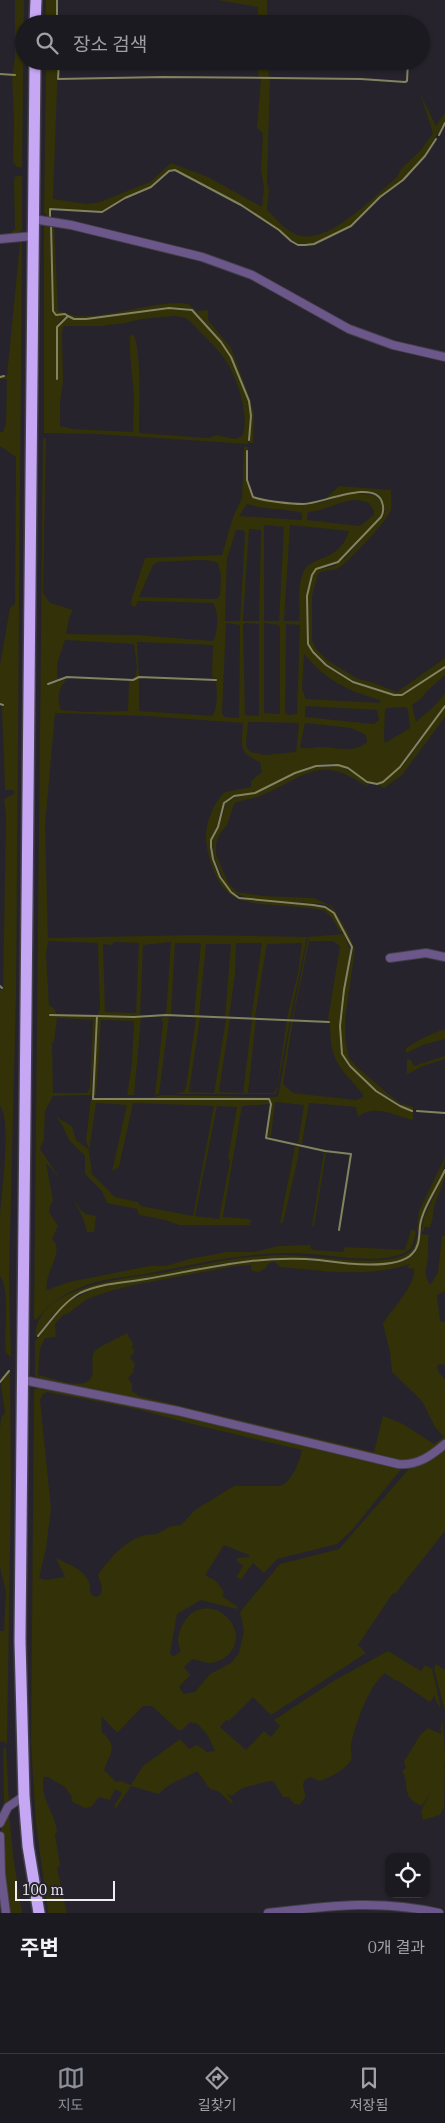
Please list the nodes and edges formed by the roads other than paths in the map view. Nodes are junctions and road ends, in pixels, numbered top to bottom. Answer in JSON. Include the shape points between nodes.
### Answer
{"nodes":[{"id":1,"x":36,"y":0,"type":"edge"},
{"id":2,"x":35,"y":15,"type":"edge"},
{"id":3,"x":35,"y":70,"type":"edge"},
{"id":4,"x":33,"y":219,"type":"junction"},
{"id":5,"x":33,"y":236,"type":"junction"},
{"id":6,"x":0,"y":239,"type":"edge"},
{"id":7,"x":445,"y":357,"type":"edge"},
{"id":8,"x":445,"y":957,"type":"edge"},
{"id":9,"x":390,"y":958,"type":"dead end"},
{"id":10,"x":23,"y":1380,"type":"junction"},
{"id":11,"x":445,"y":1444,"type":"edge"},
{"id":12,"x":24,"y":1796,"type":"junction"},
{"id":13,"x":0,"y":1823,"type":"edge"},
{"id":14,"x":0,"y":1836,"type":"edge"},
{"id":15,"x":6,"y":1913,"type":"edge"},
{"id":16,"x":39,"y":1913,"type":"edge"},
{"id":17,"x":268,"y":1913,"type":"edge"},
{"id":18,"x":439,"y":1913,"type":"edge"}],
"edges":[{"from":1,"to":2,"type":"highway"},
{"from":3,"to":4,"type":"highway"},
{"from":4,"to":5,"type":"highway"},
{"from":4,"to":7,"type":"street","via":[[202,257],[252,276],[349,329],[393,345]]},
{"from":5,"to":6,"type":"street"},
{"from":5,"to":10,"type":"highway"},
{"from":8,"to":9,"type":"street","via":[[426,953]]},
{"from":10,"to":11,"type":"street","via":[[178,1411],[398,1464],[420,1461]]},
{"from":10,"to":12,"type":"highway","via":[[20,1641]]},
{"from":12,"to":13,"type":"street","via":[[8,1807]]},
{"from":12,"to":16,"type":"highway"},
{"from":14,"to":15,"type":"street"},
{"from":17,"to":18,"type":"street","via":[[352,1904],[417,1908]]}]}
